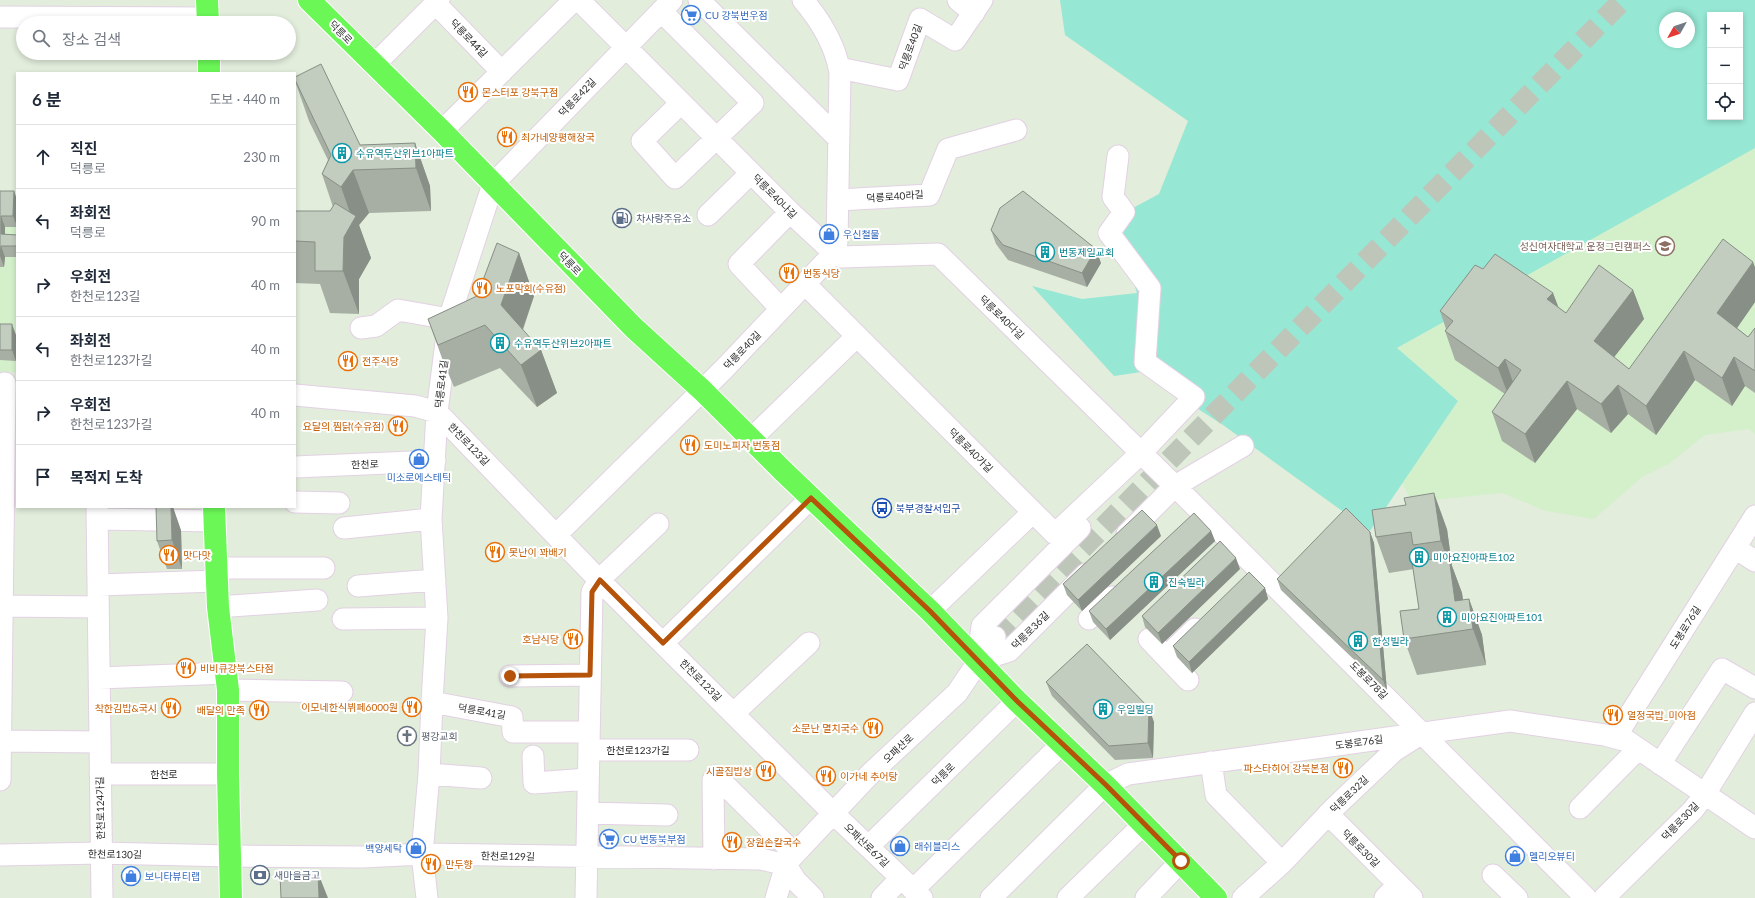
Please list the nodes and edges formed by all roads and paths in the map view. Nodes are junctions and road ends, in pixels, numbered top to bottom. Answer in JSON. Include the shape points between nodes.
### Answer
{"nodes":[{"id":1,"x":220,"y":0,"type":"edge"},
{"id":2,"x":309,"y":0,"type":"edge"},
{"id":3,"x":574,"y":0,"type":"edge"},
{"id":4,"x":579,"y":0,"type":"edge"},
{"id":5,"x":699,"y":0,"type":"edge"},
{"id":6,"x":803,"y":0,"type":"edge"},
{"id":7,"x":958,"y":0,"type":"edge"},
{"id":8,"x":437,"y":2,"type":"edge"},
{"id":9,"x":666,"y":5,"type":"edge"},
{"id":10,"x":978,"y":6,"type":"edge"},
{"id":11,"x":3,"y":11,"type":"edge"},
{"id":12,"x":208,"y":14,"type":"edge"},
{"id":13,"x":626,"y":47,"type":"junction"},
{"id":14,"x":209,"y":60,"type":"edge"},
{"id":15,"x":374,"y":65,"type":"junction"},
{"id":16,"x":840,"y":68,"type":"junction"},
{"id":17,"x":209,"y":72,"type":"edge"},
{"id":18,"x":502,"y":72,"type":"junction"},
{"id":19,"x":681,"y":103,"type":"junction"},
{"id":20,"x":1016,"y":130,"type":"dead end"},
{"id":21,"x":442,"y":131,"type":"junction"},
{"id":22,"x":716,"y":138,"type":"junction"},
{"id":23,"x":839,"y":139,"type":"junction"},
{"id":24,"x":1118,"y":156,"type":"dead end"},
{"id":25,"x":751,"y":173,"type":"junction"},
{"id":26,"x":493,"y":184,"type":"junction"},
{"id":27,"x":838,"y":200,"type":"junction"},
{"id":28,"x":790,"y":212,"type":"junction"},
{"id":29,"x":708,"y":215,"type":"dead end"},
{"id":30,"x":834,"y":253,"type":"junction"},
{"id":31,"x":805,"y":284,"type":"junction"},
{"id":32,"x":781,"y":309,"type":"junction"},
{"id":33,"x":449,"y":319,"type":"junction"},
{"id":34,"x":361,"y":328,"type":"dead end"},
{"id":35,"x":857,"y":336,"type":"junction"},
{"id":36,"x":7,"y":383,"type":"edge"},
{"id":37,"x":702,"y":390,"type":"junction"},
{"id":38,"x":296,"y":395,"type":"edge"},
{"id":39,"x":437,"y":412,"type":"junction"},
{"id":40,"x":751,"y":439,"type":"junction"},
{"id":41,"x":1243,"y":446,"type":"dead end"},
{"id":42,"x":1146,"y":458,"type":"junction"},
{"id":43,"x":435,"y":462,"type":"junction"},
{"id":44,"x":296,"y":467,"type":"edge"},
{"id":45,"x":1175,"y":486,"type":"junction"},
{"id":46,"x":811,"y":498,"type":"junction"},
{"id":47,"x":296,"y":502,"type":"edge"},
{"id":48,"x":339,"y":503,"type":"dead end"},
{"id":49,"x":1032,"y":512,"type":"junction"},
{"id":50,"x":97,"y":513,"type":"edge"},
{"id":51,"x":214,"y":514,"type":"edge"},
{"id":52,"x":1755,"y":516,"type":"edge"},
{"id":53,"x":431,"y":519,"type":"junction"},
{"id":54,"x":658,"y":524,"type":"dead end"},
{"id":55,"x":344,"y":528,"type":"dead end"},
{"id":56,"x":556,"y":535,"type":"junction"},
{"id":57,"x":1114,"y":547,"type":"edge"},
{"id":58,"x":1735,"y":548,"type":"junction"},
{"id":59,"x":1755,"y":561,"type":"edge"},
{"id":60,"x":1098,"y":563,"type":"edge"},
{"id":61,"x":324,"y":568,"type":"dead end"},
{"id":62,"x":217,"y":574,"type":"junction"},
{"id":63,"x":435,"y":580,"type":"junction"},
{"id":64,"x":600,"y":580,"type":"junction"},
{"id":65,"x":1128,"y":582,"type":"edge"},
{"id":66,"x":98,"y":585,"type":"junction"},
{"id":67,"x":358,"y":586,"type":"dead end"},
{"id":68,"x":317,"y":600,"type":"dead end"},
{"id":69,"x":2,"y":606,"type":"junction"},
{"id":70,"x":98,"y":607,"type":"junction"},
{"id":71,"x":218,"y":607,"type":"junction"},
{"id":72,"x":930,"y":611,"type":"junction"},
{"id":73,"x":437,"y":618,"type":"junction"},
{"id":74,"x":1206,"y":618,"type":"edge"},
{"id":75,"x":343,"y":619,"type":"dead end"},
{"id":76,"x":1089,"y":620,"type":"edge"},
{"id":77,"x":995,"y":637,"type":"tunnel mouth"},
{"id":78,"x":1149,"y":639,"type":"dead end"},
{"id":79,"x":1,"y":641,"type":"edge"},
{"id":80,"x":663,"y":643,"type":"junction"},
{"id":81,"x":809,"y":643,"type":"dead end"},
{"id":82,"x":1167,"y":656,"type":"junction"},
{"id":83,"x":978,"y":661,"type":"junction"},
{"id":84,"x":590,"y":675,"type":"junction"},
{"id":85,"x":510,"y":676,"type":"dead end"},
{"id":86,"x":99,"y":678,"type":"junction"},
{"id":87,"x":1188,"y":680,"type":"dead end"},
{"id":88,"x":228,"y":681,"type":"junction"},
{"id":89,"x":1755,"y":688,"type":"edge"},
{"id":90,"x":342,"y":692,"type":"dead end"},
{"id":91,"x":1017,"y":701,"type":"junction"},
{"id":92,"x":432,"y":702,"type":"junction"},
{"id":93,"x":0,"y":706,"type":"edge"},
{"id":94,"x":1755,"y":713,"type":"edge"},
{"id":95,"x":734,"y":714,"type":"junction"},
{"id":96,"x":1422,"y":734,"type":"junction"},
{"id":97,"x":1615,"y":738,"type":"junction"},
{"id":98,"x":0,"y":741,"type":"edge"},
{"id":99,"x":589,"y":741,"type":"junction"},
{"id":100,"x":100,"y":742,"type":"junction"},
{"id":101,"x":1062,"y":744,"type":"junction"},
{"id":102,"x":1638,"y":749,"type":"junction"},
{"id":103,"x":688,"y":750,"type":"dead end"},
{"id":104,"x":533,"y":756,"type":"dead end"},
{"id":105,"x":1211,"y":762,"type":"junction"},
{"id":106,"x":1660,"y":764,"type":"junction"},
{"id":107,"x":100,"y":774,"type":"junction"},
{"id":108,"x":228,"y":774,"type":"junction"},
{"id":109,"x":429,"y":774,"type":"junction"},
{"id":110,"x":481,"y":778,"type":"dead end"},
{"id":111,"x":588,"y":778,"type":"junction"},
{"id":112,"x":0,"y":780,"type":"edge"},
{"id":113,"x":1106,"y":785,"type":"junction"},
{"id":114,"x":1705,"y":794,"type":"junction"},
{"id":115,"x":1580,"y":808,"type":"dead end"},
{"id":116,"x":588,"y":813,"type":"junction"},
{"id":117,"x":833,"y":813,"type":"junction"},
{"id":118,"x":1328,"y":814,"type":"junction"},
{"id":119,"x":667,"y":815,"type":"dead end"},
{"id":120,"x":1144,"y":824,"type":"junction"},
{"id":121,"x":1754,"y":826,"type":"edge"},
{"id":122,"x":869,"y":846,"type":"junction"},
{"id":123,"x":101,"y":854,"type":"junction"},
{"id":124,"x":422,"y":854,"type":"junction"},
{"id":125,"x":0,"y":855,"type":"edge"},
{"id":126,"x":230,"y":856,"type":"junction"},
{"id":127,"x":587,"y":858,"type":"junction"},
{"id":128,"x":714,"y":859,"type":"junction"},
{"id":129,"x":790,"y":860,"type":"junction"},
{"id":130,"x":1181,"y":861,"type":"junction"},
{"id":131,"x":1282,"y":863,"type":"junction"},
{"id":132,"x":1493,"y":875,"type":"dead end"},
{"id":133,"x":912,"y":889,"type":"edge"},
{"id":134,"x":1398,"y":894,"type":"edge"},
{"id":135,"x":102,"y":898,"type":"edge"},
{"id":136,"x":231,"y":898,"type":"edge"},
{"id":137,"x":427,"y":898,"type":"edge"},
{"id":138,"x":586,"y":898,"type":"edge"},
{"id":139,"x":776,"y":898,"type":"edge"},
{"id":140,"x":814,"y":898,"type":"edge"},
{"id":141,"x":882,"y":898,"type":"edge"},
{"id":142,"x":990,"y":898,"type":"edge"},
{"id":143,"x":1068,"y":898,"type":"edge"},
{"id":144,"x":1146,"y":898,"type":"edge"},
{"id":145,"x":1216,"y":898,"type":"edge"},
{"id":146,"x":1243,"y":898,"type":"edge"},
{"id":147,"x":1517,"y":898,"type":"edge"},
{"id":148,"x":1586,"y":898,"type":"edge"},
{"id":149,"x":1604,"y":898,"type":"edge"}],
"edges":[{"from":1,"to":12,"type":"main road"},
{"from":2,"to":15,"type":"main road","name":"덕릉로"},
{"from":3,"to":18,"type":"street"},
{"from":4,"to":13,"type":"street","name":"덕릉로40나길"},
{"from":5,"to":23,"type":"street"},
{"from":6,"to":16,"type":"street","via":[[818,18]]},
{"from":7,"to":10,"type":"street"},
{"from":8,"to":15,"type":"street","name":"덕릉로44길"},
{"from":8,"to":18,"type":"street","name":"덕릉로44길"},
{"from":9,"to":13,"type":"street","name":"덕릉로42길"},
{"from":9,"to":22,"type":"street","name":"덕릉로42길","via":[[753,103]]},
{"from":10,"to":16,"type":"street","name":"덕릉로40길","via":[[955,40],[920,19],[898,80]]},
{"from":11,"to":12,"type":"street"},
{"from":13,"to":19,"type":"street","name":"덕릉로40나길"},
{"from":13,"to":26,"type":"street","name":"덕릉로42길"},
{"from":14,"to":17,"type":"main road"},
{"from":15,"to":21,"type":"main road","name":"덕릉로"},
{"from":16,"to":23,"type":"street"},
{"from":18,"to":21,"type":"street"},
{"from":19,"to":22,"type":"street","name":"덕릉로40나길"},
{"from":19,"to":22,"type":"street","via":[[642,141],[675,178]]},
{"from":20,"to":27,"type":"street","name":"덕릉로40라길","via":[[948,149],[929,194]]},
{"from":21,"to":26,"type":"main road","name":"덕릉로"},
{"from":22,"to":25,"type":"street","name":"덕릉로40나길"},
{"from":23,"to":27,"type":"street"},
{"from":24,"to":42,"type":"street","via":[[1113,197],[1124,212],[1109,233],[1150,288],[1145,362],[1194,397]]},
{"from":25,"to":28,"type":"street","name":"덕릉로40나길"},
{"from":25,"to":29,"type":"street"},
{"from":26,"to":33,"type":"street","name":"덕릉로41길"},
{"from":26,"to":37,"type":"main road","name":"덕릉로","via":[[634,328]]},
{"from":27,"to":30,"type":"street","via":[[838,242]]},
{"from":28,"to":30,"type":"street","name":"덕릉로40나길"},
{"from":28,"to":32,"type":"street","via":[[739,264]]},
{"from":30,"to":31,"type":"street","name":"덕릉로40길"},
{"from":30,"to":42,"type":"street","name":"덕릉로40다길","via":[[841,257],[938,254]]},
{"from":31,"to":32,"type":"street","name":"덕릉로40길"},
{"from":31,"to":35,"type":"street","name":"덕릉로40가길"},
{"from":32,"to":37,"type":"street","name":"덕릉로40길"},
{"from":33,"to":34,"type":"street","via":[[398,310],[376,326]]},
{"from":33,"to":39,"type":"street","name":"덕릉로41길"},
{"from":35,"to":40,"type":"street"},
{"from":35,"to":49,"type":"street","name":"덕릉로40가길"},
{"from":36,"to":69,"type":"street"},
{"from":37,"to":40,"type":"main road","name":"덕릉로"},
{"from":37,"to":56,"type":"street"},
{"from":38,"to":39,"type":"street","via":[[415,406]]},
{"from":39,"to":43,"type":"street","name":"덕릉로41길"},
{"from":39,"to":56,"type":"street","name":"한천로123길"},
{"from":40,"to":46,"type":"main road","name":"덕릉로"},
{"from":41,"to":45,"type":"street"},
{"from":42,"to":45,"type":"street","name":"도봉로78길"},
{"from":42,"to":49,"type":"street","name":"덕릉로40가길","via":[[1055,534]]},
{"from":42,"to":83,"type":"street","via":[[982,626]]},
{"from":43,"to":44,"type":"street","name":"한천로"},
{"from":43,"to":53,"type":"street","name":"덕릉로41길"},
{"from":45,"to":57,"type":"street"},
{"from":45,"to":96,"type":"street","name":"도봉로78길","via":[[1195,517]]},
{"from":46,"to":72,"type":"main road","name":"덕릉로"},
{"from":46,"to":80,"type":"street"},
{"from":47,"to":48,"type":"street"},
{"from":49,"to":72,"type":"street"},
{"from":50,"to":51,"type":"street"},
{"from":50,"to":66,"type":"street","name":"한천로124가길"},
{"from":51,"to":62,"type":"main road"},
{"from":52,"to":58,"type":"street","name":"도봉로76길"},
{"from":53,"to":55,"type":"street"},
{"from":53,"to":63,"type":"street","name":"덕릉로41길"},
{"from":54,"to":64,"type":"street"},
{"from":56,"to":64,"type":"street","name":"한천로123길"},
{"from":58,"to":59,"type":"street"},
{"from":58,"to":97,"type":"street","name":"도봉로76길"},
{"from":60,"to":83,"type":"street","name":"덕릉로36길","via":[[1009,652]]},
{"from":61,"to":62,"type":"street"},
{"from":62,"to":66,"type":"street"},
{"from":62,"to":71,"type":"main road"},
{"from":63,"to":67,"type":"street"},
{"from":63,"to":73,"type":"street","name":"덕릉로41길"},
{"from":64,"to":80,"type":"street","name":"한천로123길"},
{"from":64,"to":84,"type":"street","via":[[592,592]]},
{"from":65,"to":76,"type":"street"},
{"from":66,"to":70,"type":"street","name":"한천로124가길"},
{"from":68,"to":71,"type":"street"},
{"from":69,"to":70,"type":"street"},
{"from":69,"to":79,"type":"street"},
{"from":70,"to":86,"type":"street","name":"한천로124가길"},
{"from":71,"to":88,"type":"main road"},
{"from":72,"to":83,"type":"main road","name":"덕릉로"},
{"from":73,"to":75,"type":"street"},
{"from":73,"to":92,"type":"street","name":"덕릉로41길"},
{"from":74,"to":82,"type":"street"},
{"from":77,"to":83,"type":"street","name":"오패산로"},
{"from":78,"to":82,"type":"street"},
{"from":79,"to":93,"type":"street"},
{"from":80,"to":95,"type":"street","name":"한천로123길"},
{"from":81,"to":95,"type":"street"},
{"from":82,"to":87,"type":"street"},
{"from":83,"to":91,"type":"main road","name":"덕릉로"},
{"from":83,"to":117,"type":"street","name":"오패산로","via":[[957,693],[871,773]]},
{"from":84,"to":85,"type":"street"},
{"from":84,"to":99,"type":"street"},
{"from":86,"to":88,"type":"street"},
{"from":86,"to":100,"type":"street","name":"한천로124가길"},
{"from":88,"to":90,"type":"street"},
{"from":88,"to":108,"type":"main road"},
{"from":89,"to":106,"type":"street","via":[[1722,669]]},
{"from":91,"to":101,"type":"main road","name":"덕릉로"},
{"from":91,"to":122,"type":"street","name":"덕릉로"},
{"from":92,"to":99,"type":"street","name":"덕릉로41길","via":[[512,717],[513,732]]},
{"from":92,"to":109,"type":"street","name":"덕릉로41길"},
{"from":93,"to":98,"type":"street"},
{"from":94,"to":114,"type":"street","name":"덕릉로30길"},
{"from":95,"to":117,"type":"street","name":"한천로123길"},
{"from":96,"to":97,"type":"street","name":"도봉로76길","via":[[1510,721]]},
{"from":96,"to":105,"type":"street","name":"도봉로76길"},
{"from":96,"to":118,"type":"street","name":"덕릉로32길","via":[[1394,750]]},
{"from":96,"to":148,"type":"street","name":"도봉로78길"},
{"from":97,"to":102,"type":"street","name":"도봉로76길","via":[[1627,741]]},
{"from":98,"to":100,"type":"street"},
{"from":98,"to":112,"type":"street"},
{"from":99,"to":103,"type":"street","name":"한천로123가길"},
{"from":99,"to":111,"type":"street"},
{"from":100,"to":107,"type":"street","name":"한천로124가길"},
{"from":101,"to":113,"type":"main road","name":"덕릉로"},
{"from":101,"to":133,"type":"street"},
{"from":102,"to":106,"type":"street","name":"도봉로76길"},
{"from":102,"to":115,"type":"street"},
{"from":104,"to":111,"type":"street","via":[[534,783]]},
{"from":105,"to":113,"type":"street","name":"도봉로76길","via":[[1128,774]]},
{"from":105,"to":131,"type":"street","via":[[1216,795]]},
{"from":106,"to":114,"type":"street","name":"도봉로76길"},
{"from":107,"to":108,"type":"street","name":"한천로"},
{"from":107,"to":123,"type":"street","name":"한천로124가길"},
{"from":108,"to":126,"type":"main road"},
{"from":109,"to":110,"type":"street"},
{"from":109,"to":124,"type":"street","name":"덕릉로41길"},
{"from":111,"to":116,"type":"street"},
{"from":113,"to":120,"type":"main road","name":"덕릉로"},
{"from":113,"to":142,"type":"street"},
{"from":114,"to":121,"type":"street","name":"도봉로76길"},
{"from":114,"to":149,"type":"street","name":"덕릉로30길","via":[[1693,810]]},
{"from":116,"to":119,"type":"street"},
{"from":116,"to":127,"type":"street"},
{"from":117,"to":122,"type":"street","name":"오패산로67길"},
{"from":117,"to":129,"type":"street","name":"오패산로"},
{"from":118,"to":131,"type":"street","name":"덕릉로32길"},
{"from":118,"to":134,"type":"street","name":"덕릉로30길"},
{"from":120,"to":130,"type":"main road","name":"덕릉로"},
{"from":120,"to":143,"type":"street"},
{"from":122,"to":133,"type":"street","name":"오패산로67길"},
{"from":123,"to":125,"type":"street","name":"한천로130길"},
{"from":123,"to":126,"type":"street","name":"한천로130길"},
{"from":123,"to":135,"type":"street","name":"한천로124가길"},
{"from":124,"to":126,"type":"street","name":"한천로129길","via":[[363,857]]},
{"from":124,"to":127,"type":"street","name":"한천로129길"},
{"from":124,"to":137,"type":"street","name":"덕릉로41길"},
{"from":126,"to":136,"type":"main road"},
{"from":127,"to":128,"type":"street","name":"한천로129길"},
{"from":127,"to":138,"type":"street"},
{"from":128,"to":129,"type":"street","name":"한천로129길"},
{"from":128,"to":129,"type":"street","via":[[713,780],[716,776]]},
{"from":129,"to":139,"type":"street","name":"오패산로"},
{"from":129,"to":140,"type":"street","via":[[796,881]]},
{"from":130,"to":144,"type":"street"},
{"from":130,"to":145,"type":"main road","name":"덕릉로"},
{"from":131,"to":146,"type":"street","name":"덕릉로32길"},
{"from":132,"to":147,"type":"street"},
{"from":133,"to":141,"type":"street"}]}
